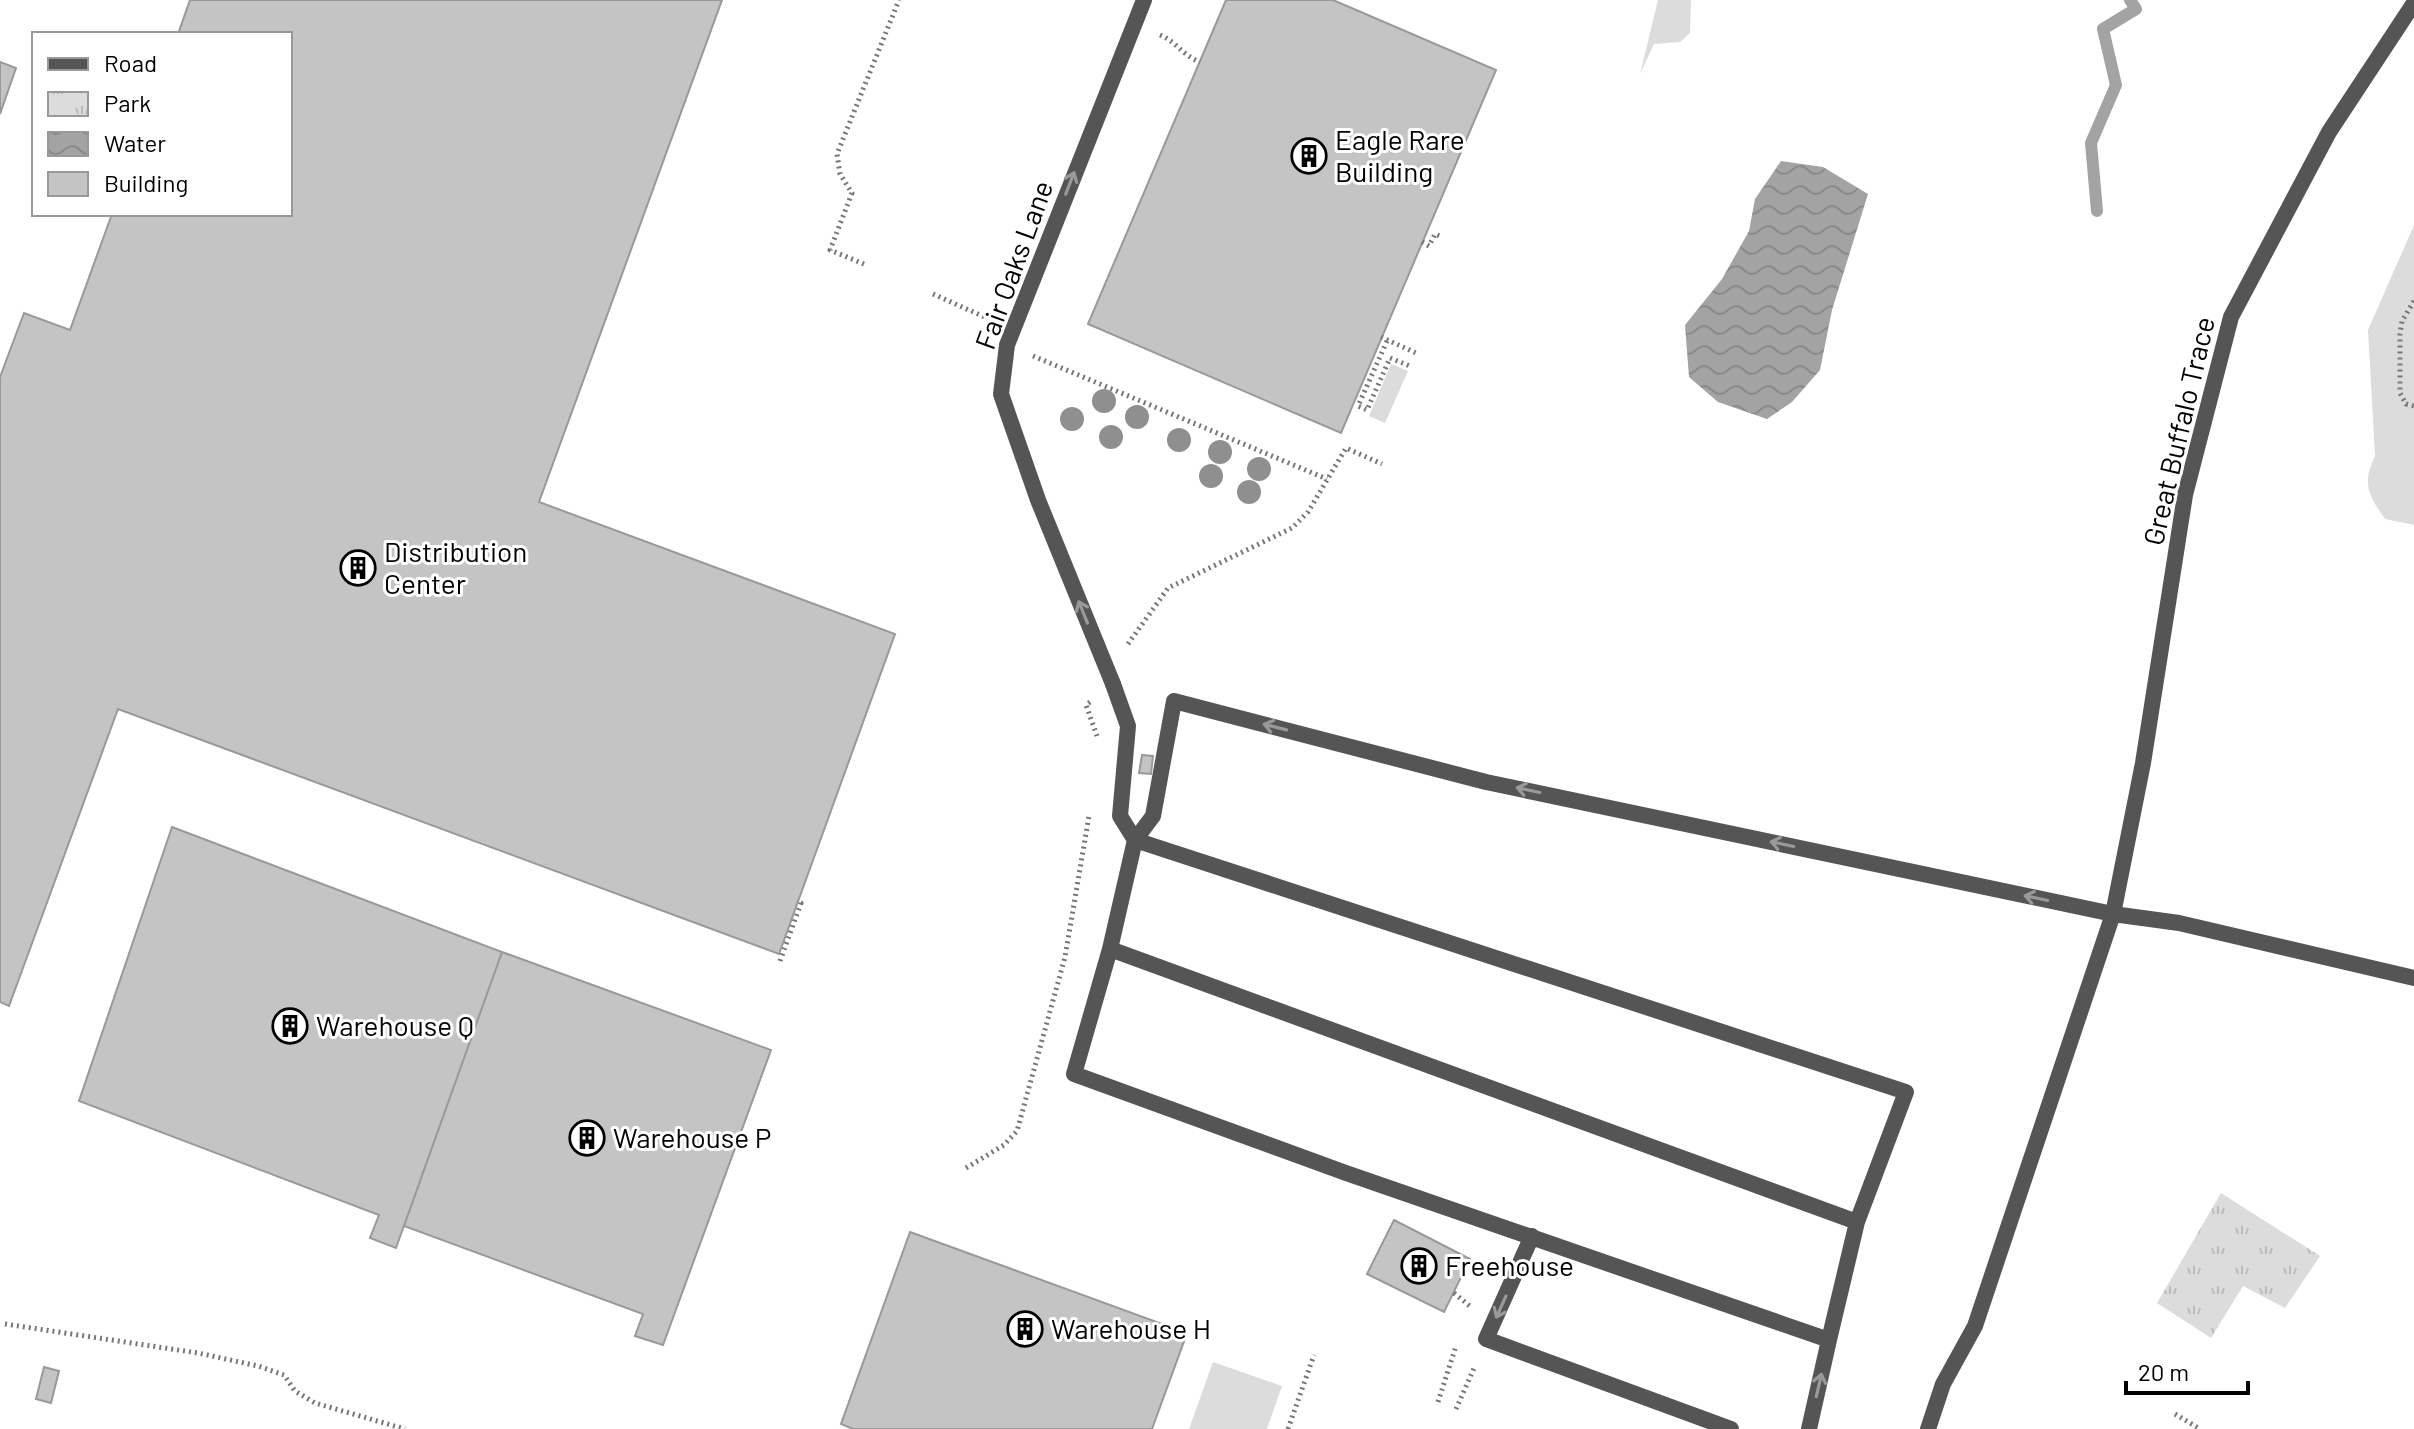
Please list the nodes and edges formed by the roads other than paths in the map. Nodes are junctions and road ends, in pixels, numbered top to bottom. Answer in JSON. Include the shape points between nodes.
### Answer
{"nodes":[{"id":1,"x":1144,"y":0,"type":"edge"},
{"id":2,"x":2414,"y":3,"type":"edge"},
{"id":3,"x":1135,"y":840,"type":"junction"},
{"id":4,"x":2113,"y":914,"type":"junction"},
{"id":5,"x":1110,"y":949,"type":"junction"},
{"id":6,"x":2414,"y":978,"type":"edge"},
{"id":7,"x":1857,"y":1222,"type":"junction"},
{"id":8,"x":1532,"y":1236,"type":"junction"},
{"id":9,"x":1829,"y":1340,"type":"junction"},
{"id":10,"x":1731,"y":1429,"type":"edge"},
{"id":11,"x":1809,"y":1429,"type":"edge"},
{"id":12,"x":1928,"y":1429,"type":"edge"}],
"edges":[{"from":3,"to":1,"type":"street","name":"Fair Oaks Lane","one_way":true,"via":[[1120,816],[1128,726],[1001,394],[1007,345]]},
{"from":2,"to":4,"type":"street","name":"Great Buffalo Trace","via":[[2329,132],[2231,317],[2185,495]]},
{"from":4,"to":3,"type":"street","one_way":true,"via":[[1486,782],[1174,701],[1153,816]]},
{"from":3,"to":5,"type":"street"},
{"from":3,"to":7,"type":"street","via":[[1906,1092]]},
{"from":4,"to":6,"type":"street","via":[[2179,923]]},
{"from":4,"to":12,"type":"street","name":"Great Buffalo Trace","via":[[1975,1326],[1943,1384]]},
{"from":5,"to":7,"type":"street"},
{"from":5,"to":8,"type":"street","via":[[1074,1074]]},
{"from":7,"to":9,"type":"street"},
{"from":8,"to":9,"type":"street"},
{"from":8,"to":10,"type":"street","one_way":true,"via":[[1486,1339]]},
{"from":11,"to":9,"type":"street","one_way":true}]}
